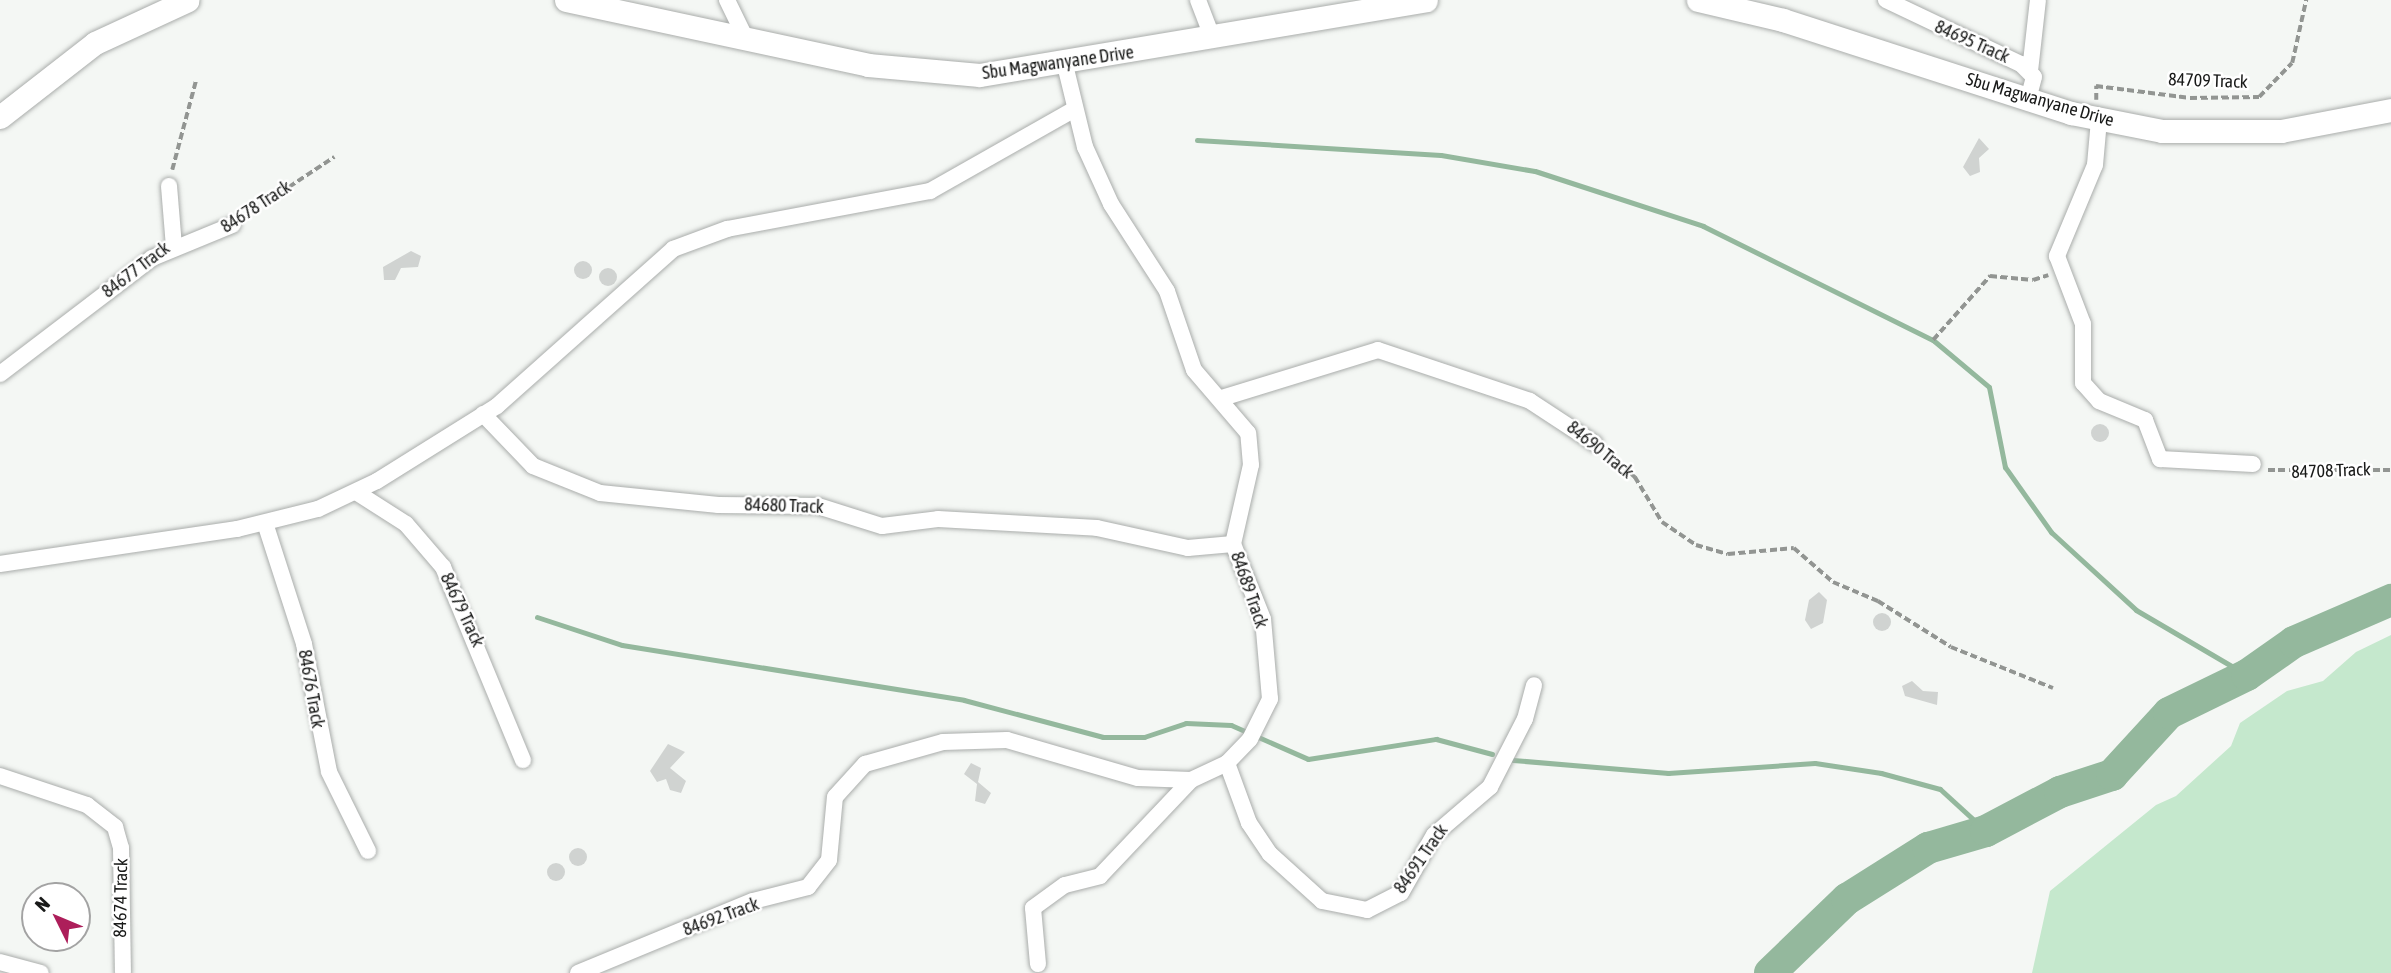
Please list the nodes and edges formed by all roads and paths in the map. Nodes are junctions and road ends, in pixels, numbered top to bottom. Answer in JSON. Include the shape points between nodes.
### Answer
{"nodes":[{"id":1,"x":188,"y":0,"type":"edge"},
{"id":2,"x":566,"y":0,"type":"edge"},
{"id":3,"x":727,"y":0,"type":"edge"},
{"id":4,"x":1198,"y":0,"type":"edge"},
{"id":5,"x":1426,"y":0,"type":"edge"},
{"id":6,"x":1698,"y":0,"type":"edge"},
{"id":7,"x":1886,"y":0,"type":"edge"},
{"id":8,"x":2038,"y":0,"type":"edge"},
{"id":9,"x":2306,"y":0,"type":"edge"},
{"id":10,"x":1212,"y":37,"type":"junction"},
{"id":11,"x":746,"y":39,"type":"junction"},
{"id":12,"x":1065,"y":65,"type":"junction"},
{"id":13,"x":2030,"y":71,"type":"junction"},
{"id":14,"x":196,"y":80,"type":"dead end"},
{"id":15,"x":2028,"y":99,"type":"junction"},
{"id":16,"x":2097,"y":108,"type":"junction"},
{"id":17,"x":1073,"y":110,"type":"junction"},
{"id":18,"x":2391,"y":110,"type":"edge"},
{"id":19,"x":0,"y":117,"type":"edge"},
{"id":20,"x":334,"y":157,"type":"dead end"},
{"id":21,"x":169,"y":186,"type":"joint"},
{"id":22,"x":232,"y":225,"type":"joint"},
{"id":23,"x":174,"y":247,"type":"junction"},
{"id":24,"x":2059,"y":269,"type":"junction"},
{"id":25,"x":1933,"y":340,"type":"dead end"},
{"id":26,"x":0,"y":374,"type":"edge"},
{"id":27,"x":1222,"y":398,"type":"junction"},
{"id":28,"x":483,"y":415,"type":"junction"},
{"id":29,"x":1594,"y":443,"type":"joint"},
{"id":30,"x":2253,"y":464,"type":"joint"},
{"id":31,"x":2391,"y":470,"type":"edge"},
{"id":32,"x":356,"y":492,"type":"junction"},
{"id":33,"x":265,"y":523,"type":"junction"},
{"id":34,"x":1233,"y":544,"type":"junction"},
{"id":35,"x":0,"y":564,"type":"edge"},
{"id":36,"x":1534,"y":685,"type":"dead end"},
{"id":37,"x":2053,"y":688,"type":"dead end"},
{"id":38,"x":523,"y":760,"type":"dead end"},
{"id":39,"x":1227,"y":763,"type":"junction"},
{"id":40,"x":0,"y":776,"type":"edge"},
{"id":41,"x":1191,"y":780,"type":"junction"},
{"id":42,"x":368,"y":851,"type":"dead end"},
{"id":43,"x":0,"y":962,"type":"edge"},
{"id":44,"x":1038,"y":964,"type":"dead end"},
{"id":45,"x":123,"y":972,"type":"edge"},
{"id":46,"x":41,"y":973,"type":"edge"},
{"id":47,"x":578,"y":973,"type":"edge"}],
"edges":[{"from":1,"to":19,"type":"main road","via":[[95,43]]},
{"from":2,"to":11,"type":"main road","name":"Sbu Magwanyane Drive"},
{"from":3,"to":11,"type":"street"},
{"from":4,"to":10,"type":"street"},
{"from":5,"to":10,"type":"main road","name":"Sbu Magwanyane Drive"},
{"from":6,"to":15,"type":"main road","name":"Sbu Magwanyane Drive","via":[[1783,20]]},
{"from":7,"to":13,"type":"street","name":"84695 Track"},
{"from":8,"to":13,"type":"street"},
{"from":9,"to":16,"type":"path","name":"84709 Track","via":[[2292,63],[2259,97],[2190,97],[2096,86]]},
{"from":10,"to":12,"type":"main road","name":"Sbu Magwanyane Drive"},
{"from":11,"to":12,"type":"main road","name":"Sbu Magwanyane Drive","via":[[907,71],[980,75]]},
{"from":12,"to":17,"type":"street","name":"84689 Track"},
{"from":13,"to":15,"type":"street","name":"84695 Track","via":[[2035,84]]},
{"from":14,"to":21,"type":"path"},
{"from":15,"to":16,"type":"main road","name":"Sbu Magwanyane Drive"},
{"from":16,"to":18,"type":"main road","name":"Sbu Magwanyane Drive","via":[[2162,131],[2246,134]]},
{"from":16,"to":24,"type":"street","via":[[2095,165],[2059,245]]},
{"from":17,"to":27,"type":"street","name":"84689 Track","via":[[1111,204],[1167,291],[1189,361]]},
{"from":17,"to":28,"type":"street","via":[[930,191],[727,229],[673,249]]},
{"from":20,"to":22,"type":"path","name":"84678 Track"},
{"from":21,"to":23,"type":"street","name":"84677 Track"},
{"from":22,"to":23,"type":"street","name":"84678 Track"},
{"from":23,"to":26,"type":"street","name":"84677 Track"},
{"from":24,"to":25,"type":"path","via":[[2033,280],[1990,276]]},
{"from":24,"to":30,"type":"street","via":[[2083,324],[2083,383],[2099,401],[2145,420],[2164,461],[2212,458]]},
{"from":27,"to":29,"type":"street","name":"84690 Track","via":[[1378,350],[1530,401]]},
{"from":27,"to":34,"type":"street","name":"84689 Track","via":[[1252,450]]},
{"from":28,"to":32,"type":"street"},
{"from":28,"to":34,"type":"street","name":"84680 Track","via":[[533,466],[600,493],[718,505],[818,506],[882,526],[938,519],[1097,528],[1188,548]]},
{"from":29,"to":37,"type":"path","name":"84690 Track","via":[[1635,477],[1662,522],[1696,545],[1728,554],[1794,548],[1833,582],[1878,601],[1951,647]]},
{"from":30,"to":31,"type":"path","name":"84708 Track","via":[[2277,473]]},
{"from":32,"to":33,"type":"street"},
{"from":32,"to":38,"type":"street","name":"84679 Track","via":[[406,524],[443,567]]},
{"from":33,"to":35,"type":"street"},
{"from":33,"to":42,"type":"street","name":"84676 Track","via":[[304,644],[329,772]]},
{"from":34,"to":39,"type":"street","name":"84689 Track","via":[[1263,619],[1270,699],[1250,739]]},
{"from":36,"to":39,"type":"street","name":"84691 Track","via":[[1525,719],[1490,787],[1434,835],[1401,894],[1367,910],[1322,901],[1270,854],[1249,823]]},
{"from":39,"to":41,"type":"street","name":"84689 Track"},
{"from":40,"to":45,"type":"street","name":"84674 Track","via":[[87,805],[115,827],[121,849]]},
{"from":41,"to":44,"type":"street","name":"84689 Track","via":[[1100,876],[1065,885],[1033,908]]},
{"from":41,"to":47,"type":"street","name":"84692 Track","via":[[1138,778],[1007,740],[943,742],[865,764],[835,797],[829,860],[808,887],[753,901]]},
{"from":43,"to":46,"type":"street"}]}
